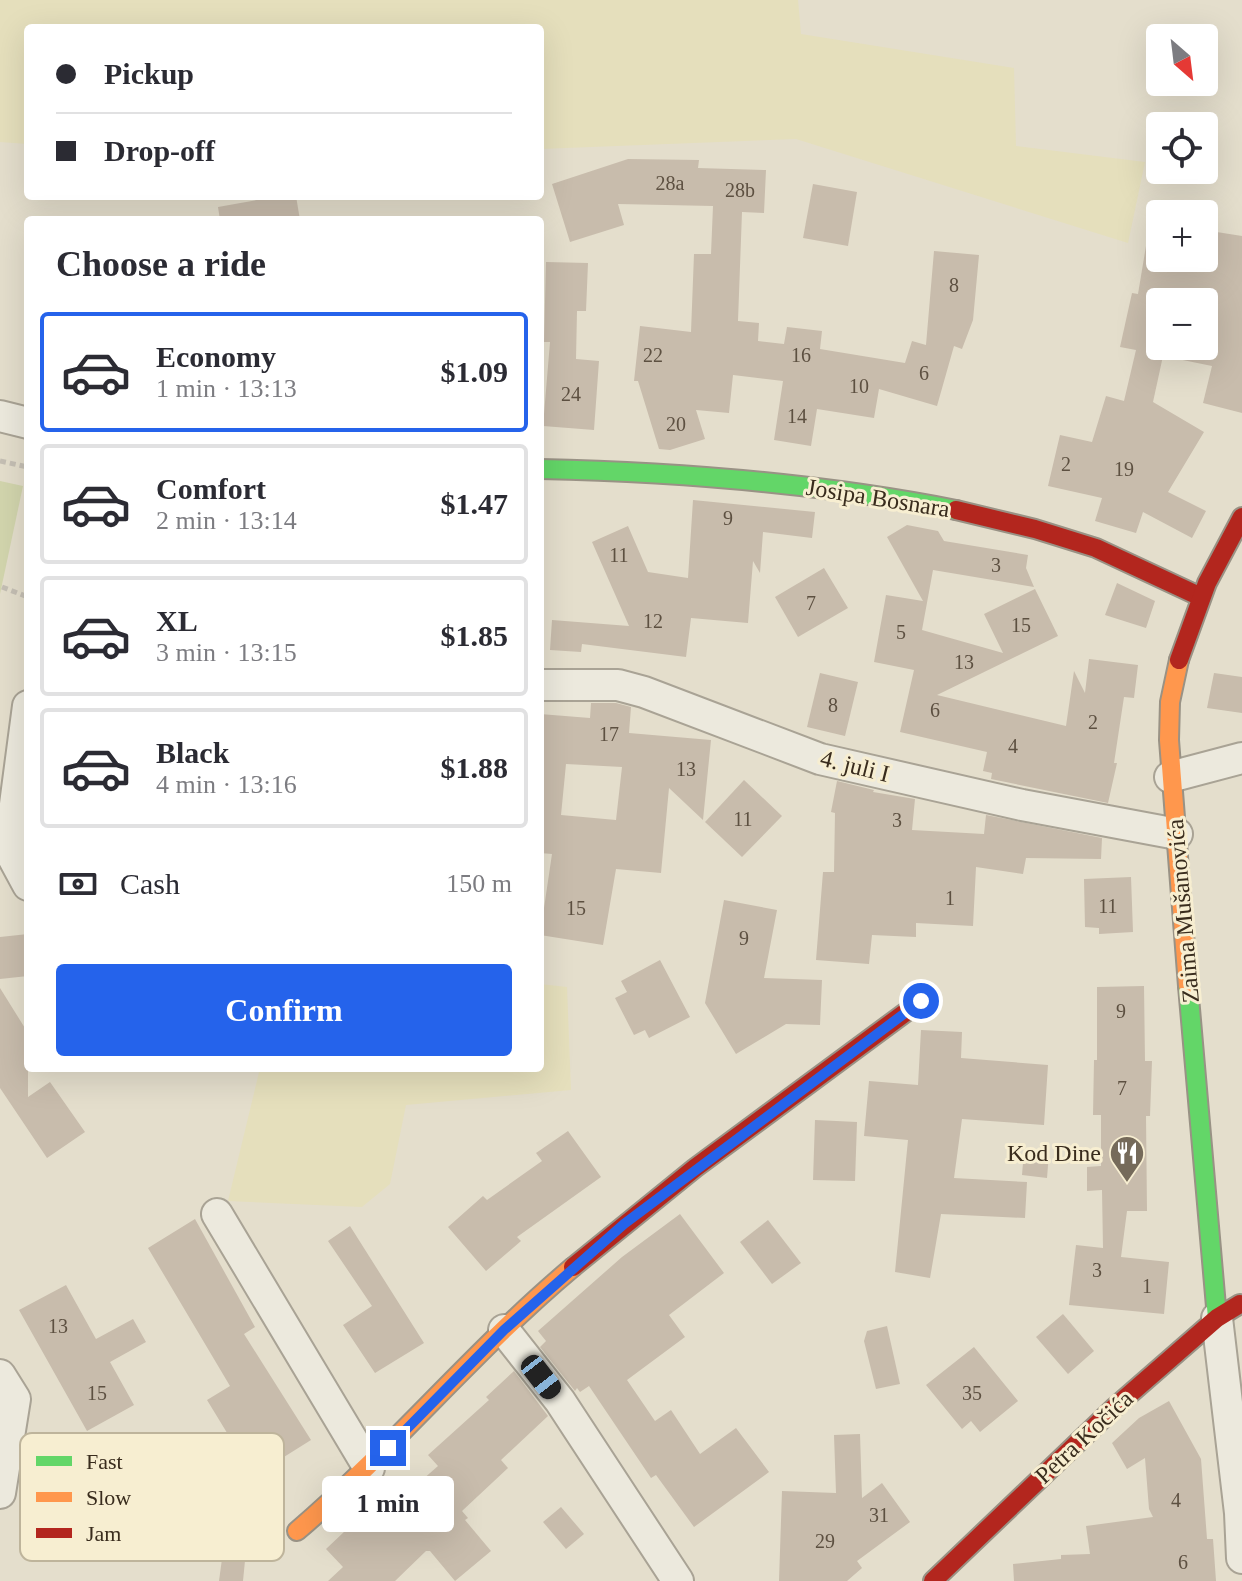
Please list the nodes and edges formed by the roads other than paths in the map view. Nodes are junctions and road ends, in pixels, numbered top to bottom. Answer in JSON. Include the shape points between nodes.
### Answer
{"nodes":[{"id":1,"x":0,"y":416,"type":"edge"},
{"id":2,"x":24,"y":422,"type":"edge"},
{"id":3,"x":544,"y":469,"type":"edge"},
{"id":4,"x":1242,"y":517,"type":"edge"},
{"id":5,"x":1229,"y":560,"type":"edge"},
{"id":6,"x":1201,"y":597,"type":"junction"},
{"id":7,"x":544,"y":685,"type":"edge"},
{"id":8,"x":24,"y":736,"type":"edge"},
{"id":9,"x":1242,"y":758,"type":"edge"},
{"id":10,"x":1170,"y":777,"type":"junction"},
{"id":11,"x":1177,"y":834,"type":"junction"},
{"id":12,"x":24,"y":878,"type":"edge"},
{"id":13,"x":921,"y":1001,"type":"dead end"},
{"id":14,"x":217,"y":1214,"type":"dead end"},
{"id":15,"x":1230,"y":1310,"type":"edge"},
{"id":16,"x":504,"y":1330,"type":"junction"},
{"id":17,"x":8,"y":1387,"type":"edge"},
{"id":18,"x":369,"y":1468,"type":"junction"},
{"id":19,"x":0,"y":1493,"type":"edge"},
{"id":20,"x":297,"y":1531,"type":"dead end"},
{"id":21,"x":1242,"y":1558,"type":"edge"},
{"id":22,"x":678,"y":1581,"type":"edge"},
{"id":23,"x":933,"y":1581,"type":"edge"}],
"edges":[{"from":1,"to":2,"type":"street"},
{"from":3,"to":6,"type":"street","name":"Josipa Bosnara","via":[[729,477],[936,504],[1096,548]]},
{"from":4,"to":5,"type":"street","name":"Zaima Mušanovića"},
{"from":5,"to":6,"type":"street","name":"Zaima Mušanovića"},
{"from":6,"to":10,"type":"street","name":"Zaima Mušanovića","via":[[1170,703]]},
{"from":7,"to":11,"type":"street","name":"4. juli I","via":[[618,685],[820,759]]},
{"from":8,"to":12,"type":"street","via":[[9,850]]},
{"from":9,"to":10,"type":"street"},
{"from":10,"to":11,"type":"street","name":"Zaima Mušanovića"},
{"from":11,"to":15,"type":"street","name":"Zaima Mušanovića"},
{"from":13,"to":16,"type":"street","via":[[624,1224]]},
{"from":14,"to":18,"type":"street"},
{"from":15,"to":21,"type":"street"},
{"from":15,"to":23,"type":"street","name":"Petra Kočića","via":[[1115,1407]]},
{"from":16,"to":18,"type":"street"},
{"from":16,"to":22,"type":"street","via":[[560,1401]]},
{"from":17,"to":19,"type":"street"},
{"from":18,"to":20,"type":"street"}]}
